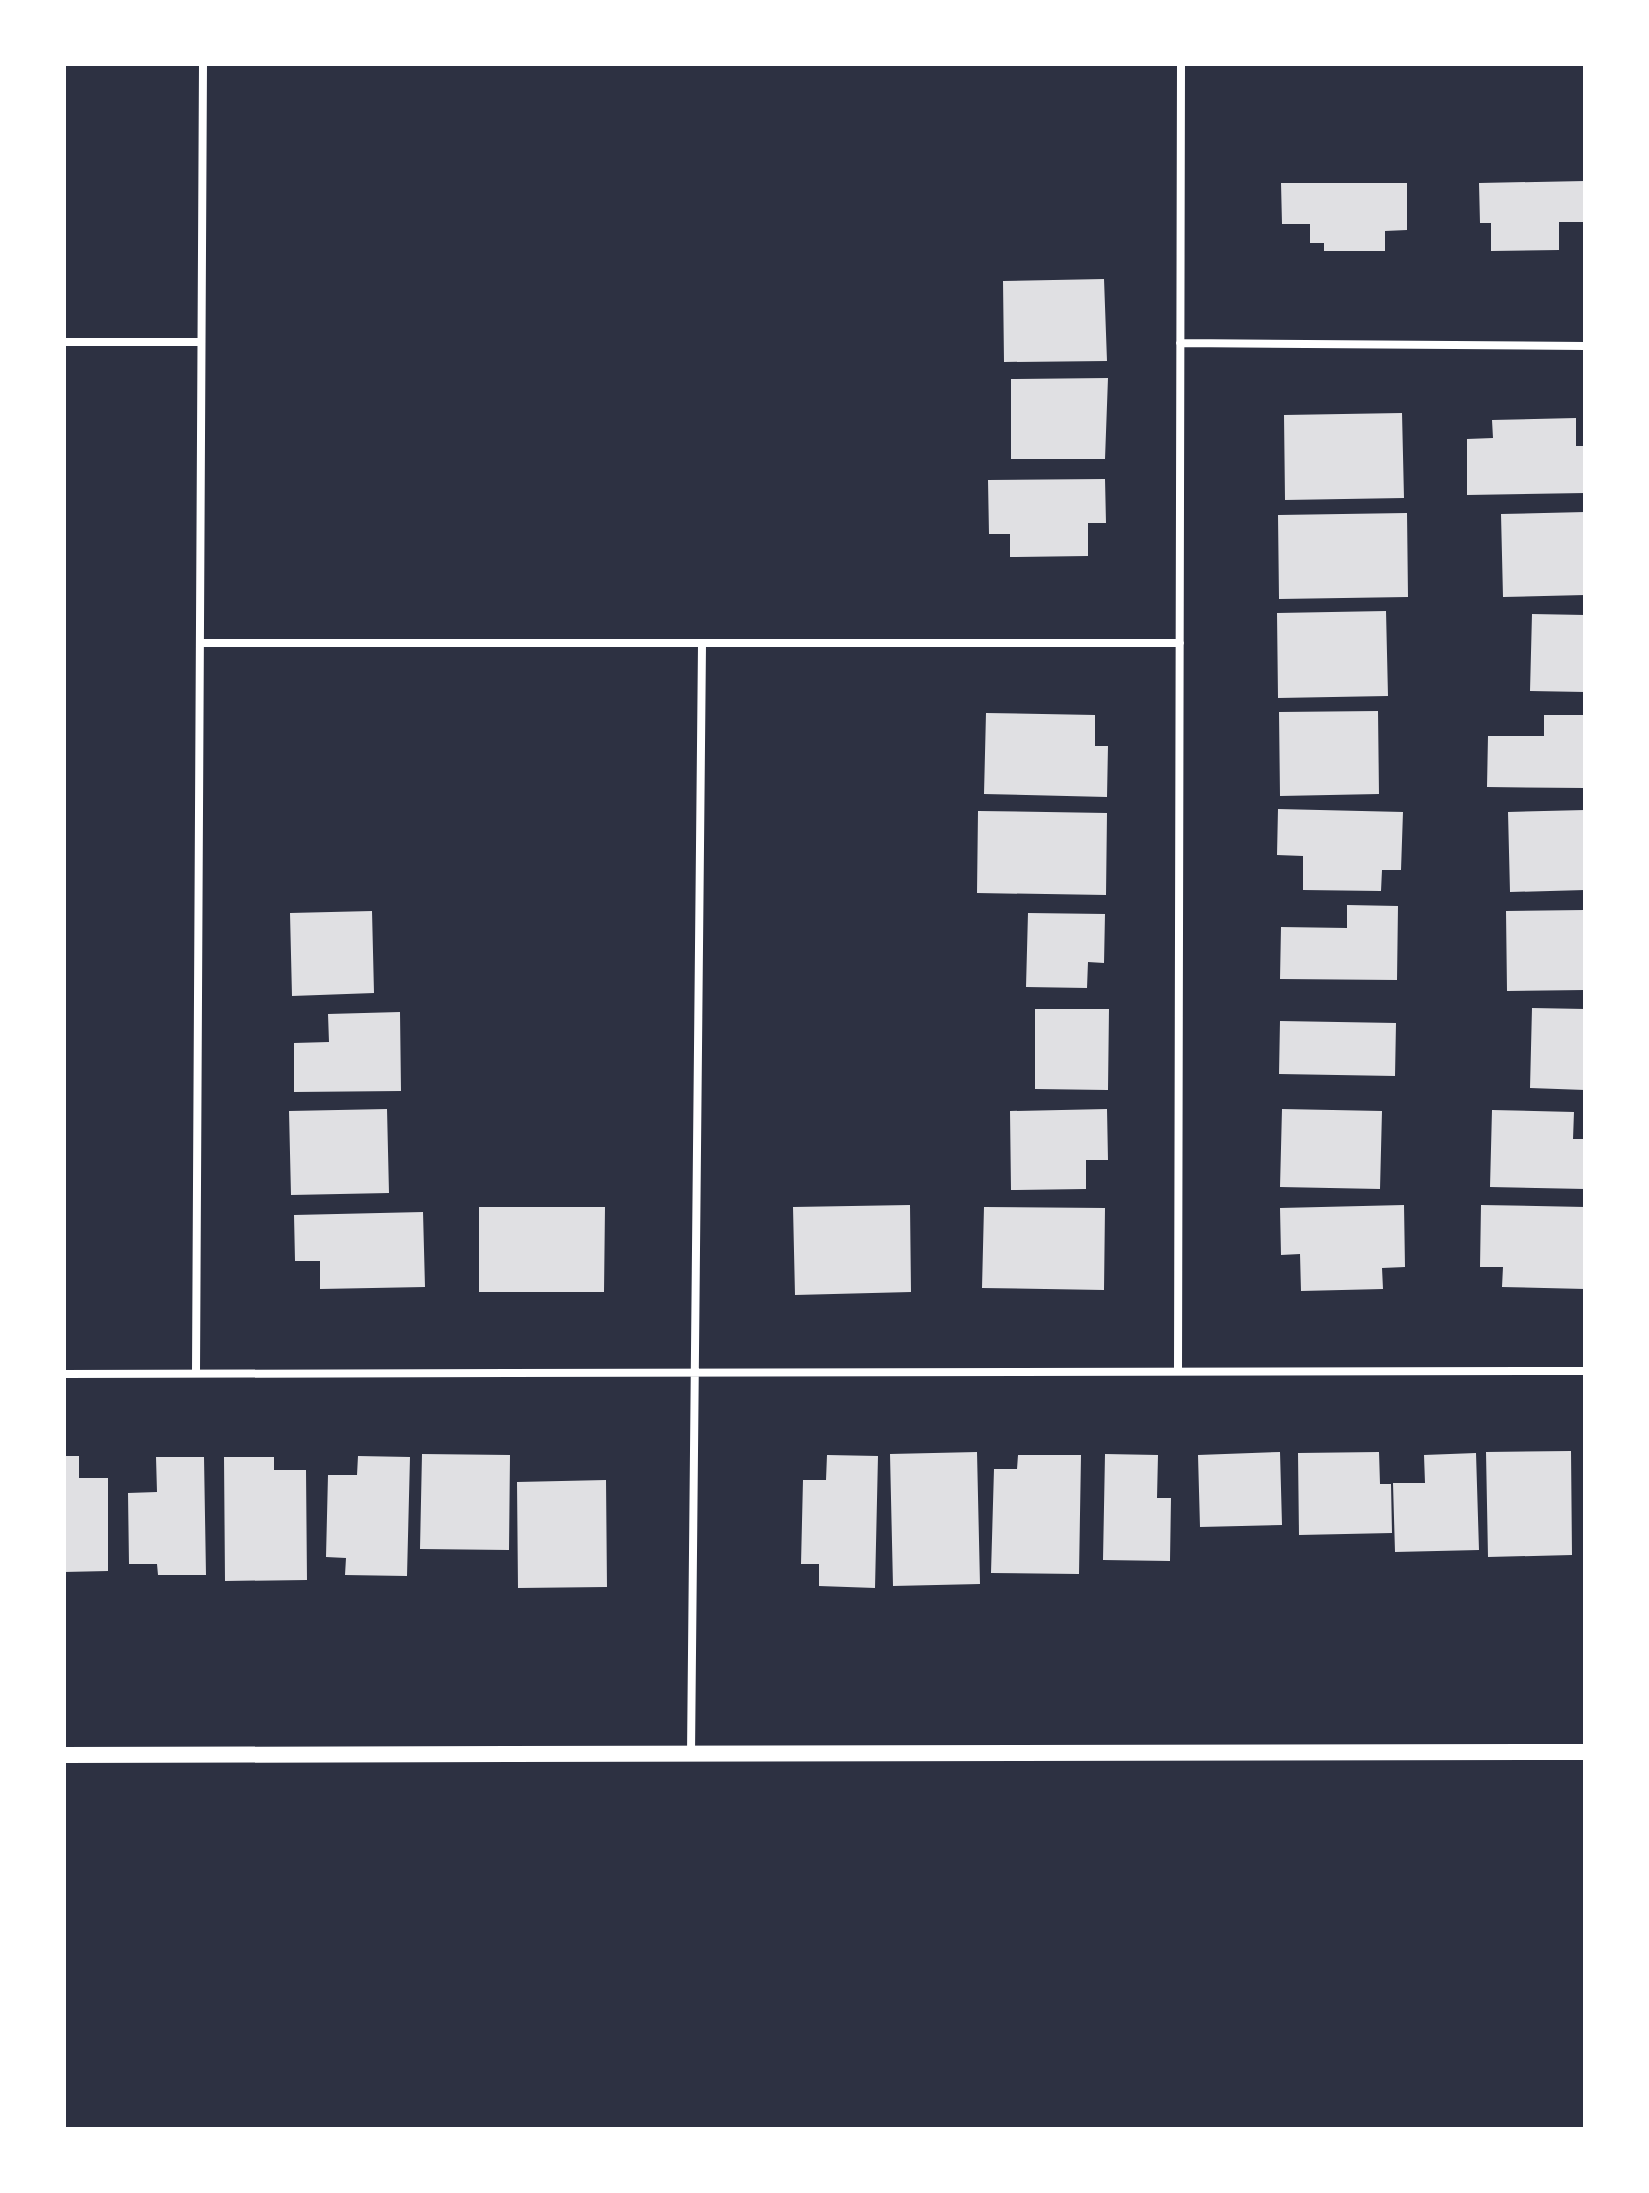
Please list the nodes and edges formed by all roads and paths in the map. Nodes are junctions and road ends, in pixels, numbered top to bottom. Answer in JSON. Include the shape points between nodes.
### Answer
{"nodes":[{"id":1,"x":203,"y":64,"type":"edge"},
{"id":2,"x":1181,"y":64,"type":"edge"},
{"id":3,"x":64,"y":342,"type":"edge"},
{"id":4,"x":201,"y":342,"type":"junction"},
{"id":5,"x":1180,"y":343,"type":"junction"},
{"id":6,"x":1585,"y":346,"type":"edge"},
{"id":7,"x":200,"y":643,"type":"junction"},
{"id":8,"x":1180,"y":643,"type":"junction"},
{"id":9,"x":702,"y":645,"type":"junction"},
{"id":10,"x":695,"y":1370,"type":"junction"},
{"id":11,"x":1178,"y":1371,"type":"junction"},
{"id":12,"x":1585,"y":1371,"type":"edge"},
{"id":13,"x":196,"y":1372,"type":"junction"},
{"id":14,"x":64,"y":1374,"type":"edge"},
{"id":15,"x":1585,"y":1752,"type":"edge"},
{"id":16,"x":691,"y":1754,"type":"junction"},
{"id":17,"x":64,"y":1755,"type":"edge"}],
"edges":[{"from":1,"to":4,"type":"street"},
{"from":2,"to":5,"type":"street"},
{"from":3,"to":4,"type":"street"},
{"from":4,"to":7,"type":"street"},
{"from":5,"to":6,"type":"street"},
{"from":5,"to":8,"type":"street"},
{"from":7,"to":9,"type":"street"},
{"from":7,"to":13,"type":"street"},
{"from":8,"to":9,"type":"street"},
{"from":8,"to":11,"type":"street"},
{"from":9,"to":10,"type":"street"},
{"from":10,"to":11,"type":"street"},
{"from":10,"to":13,"type":"street"},
{"from":10,"to":16,"type":"street"},
{"from":11,"to":12,"type":"street"},
{"from":13,"to":14,"type":"street"},
{"from":15,"to":16,"type":"main road"},
{"from":16,"to":17,"type":"main road"}]}
